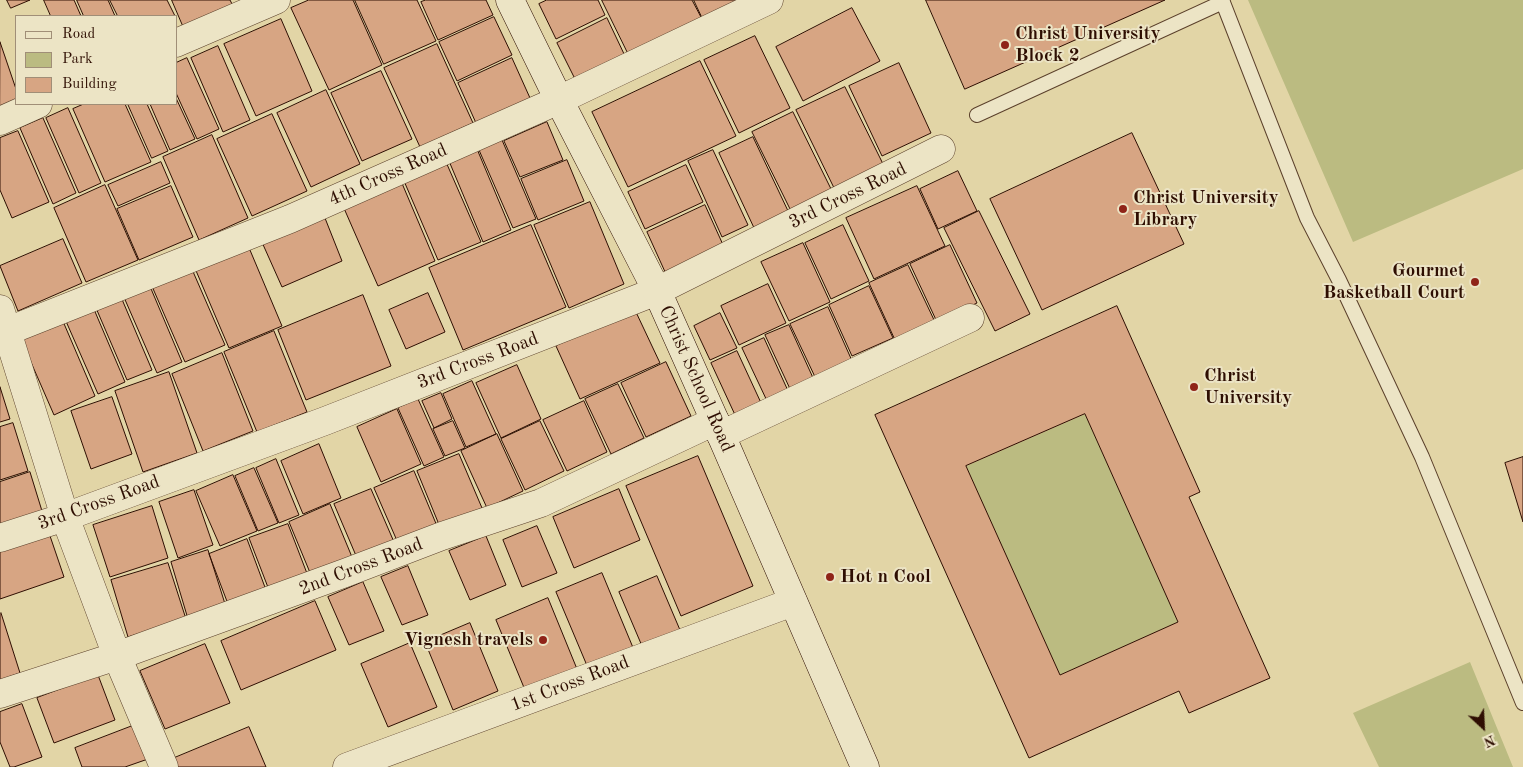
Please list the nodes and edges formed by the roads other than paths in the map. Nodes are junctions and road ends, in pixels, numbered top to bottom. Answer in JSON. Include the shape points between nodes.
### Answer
{"nodes":[{"id":1,"x":276,"y":0,"type":"edge"},
{"id":2,"x":510,"y":0,"type":"edge"},
{"id":3,"x":769,"y":0,"type":"edge"},
{"id":4,"x":1223,"y":1,"type":"edge"},
{"id":5,"x":178,"y":43,"type":"edge"},
{"id":6,"x":559,"y":100,"type":"junction"},
{"id":7,"x":36,"y":105,"type":"edge"},
{"id":8,"x":977,"y":115,"type":"dead end"},
{"id":9,"x":0,"y":120,"type":"edge"},
{"id":10,"x":942,"y":149,"type":"dead end"},
{"id":11,"x":657,"y":290,"type":"junction"},
{"id":12,"x":970,"y":318,"type":"dead end"},
{"id":13,"x":3,"y":325,"type":"edge"},
{"id":14,"x":718,"y":428,"type":"junction"},
{"id":15,"x":65,"y":517,"type":"junction"},
{"id":16,"x":0,"y":538,"type":"edge"},
{"id":17,"x":793,"y":602,"type":"junction"},
{"id":18,"x":117,"y":656,"type":"junction"},
{"id":19,"x":0,"y":694,"type":"edge"},
{"id":20,"x":1523,"y":703,"type":"edge"},
{"id":21,"x":164,"y":767,"type":"edge"},
{"id":22,"x":347,"y":767,"type":"edge"},
{"id":23,"x":865,"y":767,"type":"edge"}],
"edges":[{"from":1,"to":5,"type":"street"},
{"from":2,"to":6,"type":"street","name":"Christ School Road"},
{"from":3,"to":6,"type":"street","name":"4th Cross Road"},
{"from":4,"to":8,"type":"lane"},
{"from":4,"to":20,"type":"lane","via":[[1307,218],[1422,457]]},
{"from":6,"to":11,"type":"street","name":"Christ School Road"},
{"from":6,"to":13,"type":"street","name":"4th Cross Road","via":[[290,219]]},
{"from":7,"to":9,"type":"street"},
{"from":10,"to":11,"type":"street","name":"3rd Cross Road"},
{"from":11,"to":14,"type":"street","name":"Christ School Road"},
{"from":11,"to":15,"type":"street","name":"3rd Cross Road","via":[[325,421]]},
{"from":12,"to":14,"type":"street","name":"2nd Cross Road"},
{"from":13,"to":15,"type":"street"},
{"from":14,"to":17,"type":"street","name":"Christ School Road"},
{"from":14,"to":18,"type":"street","name":"2nd Cross Road","via":[[541,503],[442,536]]},
{"from":15,"to":16,"type":"street","name":"3rd Cross Road"},
{"from":15,"to":18,"type":"street"},
{"from":17,"to":22,"type":"street","name":"1st Cross Road"},
{"from":17,"to":23,"type":"street","name":"Christ School Road"},
{"from":18,"to":19,"type":"street","name":"2nd Cross Road"},
{"from":18,"to":21,"type":"street"}]}
